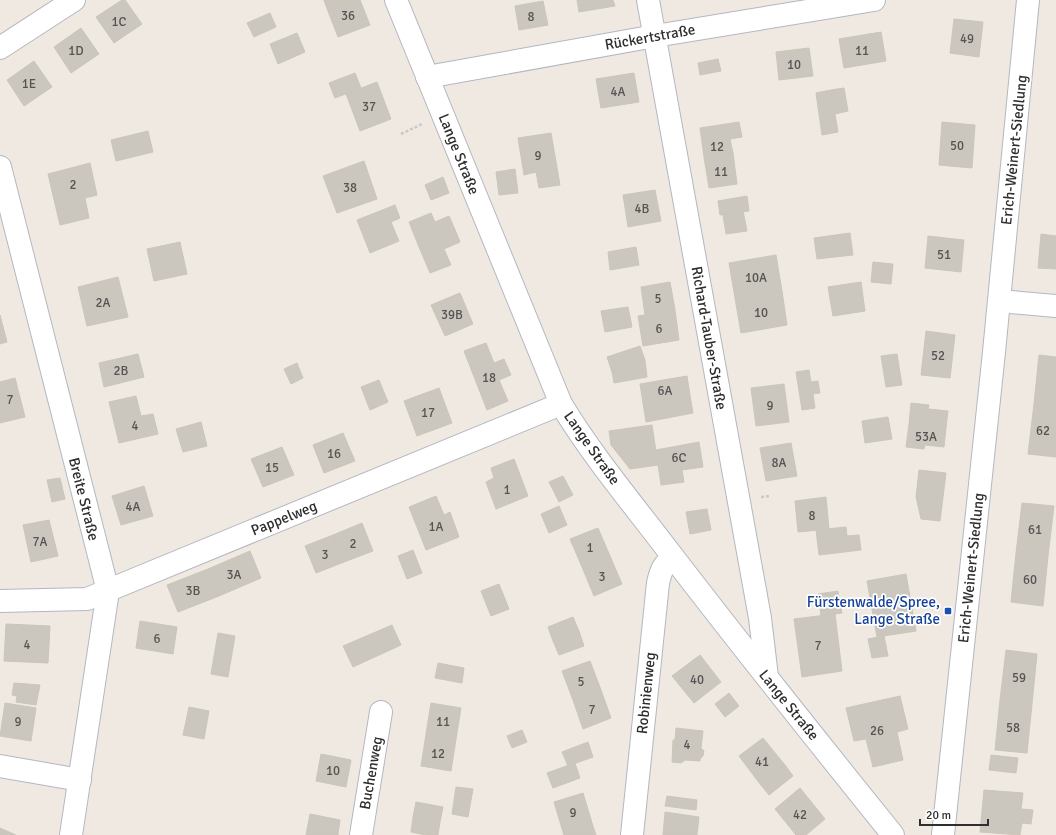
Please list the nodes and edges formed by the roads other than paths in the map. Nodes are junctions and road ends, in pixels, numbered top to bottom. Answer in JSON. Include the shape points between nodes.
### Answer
{"nodes":[{"id":1,"x":74,"y":0,"type":"edge"},
{"id":2,"x":396,"y":0,"type":"edge"},
{"id":3,"x":648,"y":0,"type":"edge"},
{"id":4,"x":874,"y":0,"type":"edge"},
{"id":5,"x":1028,"y":0,"type":"edge"},
{"id":6,"x":833,"y":3,"type":"edge"},
{"id":7,"x":655,"y":36,"type":"junction"},
{"id":8,"x":0,"y":48,"type":"edge"},
{"id":9,"x":428,"y":77,"type":"junction"},
{"id":10,"x":0,"y":167,"type":"edge"},
{"id":11,"x":999,"y":301,"type":"junction"},
{"id":12,"x":1056,"y":306,"type":"edge"},
{"id":13,"x":561,"y":404,"type":"junction"},
{"id":14,"x":673,"y":557,"type":"junction"},
{"id":15,"x":108,"y":591,"type":"junction"},
{"id":16,"x":0,"y":601,"type":"edge"},
{"id":17,"x":766,"y":677,"type":"junction"},
{"id":18,"x":382,"y":712,"type":"dead end"},
{"id":19,"x":0,"y":766,"type":"edge"},
{"id":20,"x":80,"y":780,"type":"junction"},
{"id":21,"x":71,"y":835,"type":"edge"},
{"id":22,"x":361,"y":835,"type":"edge"},
{"id":23,"x":632,"y":835,"type":"edge"},
{"id":24,"x":893,"y":835,"type":"edge"},
{"id":25,"x":943,"y":835,"type":"edge"}],
"edges":[{"from":1,"to":8,"type":"street"},
{"from":2,"to":9,"type":"street","name":"Lange Straße"},
{"from":3,"to":7,"type":"street","name":"Richard-Tauber-Straße"},
{"from":4,"to":6,"type":"street","name":"Rückertstraße"},
{"from":5,"to":11,"type":"street","name":"Erich-Weinert-Siedlung"},
{"from":6,"to":7,"type":"street","name":"Rückertstraße"},
{"from":7,"to":9,"type":"street","name":"Rückertstraße"},
{"from":7,"to":17,"type":"street","name":"Richard-Tauber-Straße","via":[[760,618]]},
{"from":9,"to":13,"type":"street","name":"Lange Straße"},
{"from":10,"to":15,"type":"street","name":"Breite Straße"},
{"from":11,"to":12,"type":"street"},
{"from":11,"to":25,"type":"street","name":"Erich-Weinert-Siedlung"},
{"from":13,"to":14,"type":"street","name":"Lange Straße","via":[[578,433]]},
{"from":13,"to":15,"type":"street","name":"Pappelweg"},
{"from":14,"to":17,"type":"street","name":"Lange Straße"},
{"from":14,"to":23,"type":"street","name":"Robinienweg","via":[[665,563],[658,583]]},
{"from":15,"to":16,"type":"street","name":"Pappelweg","via":[[87,599]]},
{"from":15,"to":20,"type":"street","name":"Breite Straße"},
{"from":17,"to":24,"type":"street","name":"Lange Straße"},
{"from":18,"to":22,"type":"street","name":"Buchenweg"},
{"from":19,"to":20,"type":"street"},
{"from":20,"to":21,"type":"street","name":"Breite Straße"}]}
